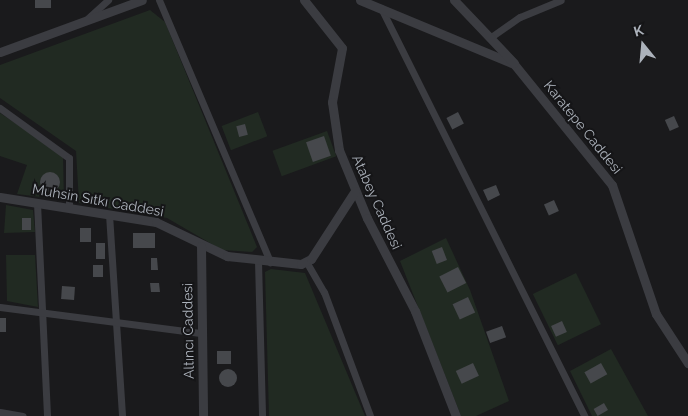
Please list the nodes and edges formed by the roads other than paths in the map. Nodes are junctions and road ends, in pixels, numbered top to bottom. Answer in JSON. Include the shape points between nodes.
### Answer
{"nodes":[{"id":1,"x":108,"y":0,"type":"edge"},
{"id":2,"x":142,"y":0,"type":"edge"},
{"id":3,"x":159,"y":0,"type":"edge"},
{"id":4,"x":304,"y":0,"type":"edge"},
{"id":5,"x":360,"y":0,"type":"edge"},
{"id":6,"x":454,"y":0,"type":"edge"},
{"id":7,"x":561,"y":0,"type":"edge"},
{"id":8,"x":381,"y":8,"type":"junction"},
{"id":9,"x":88,"y":19,"type":"junction"},
{"id":10,"x":491,"y":37,"type":"junction"},
{"id":11,"x":0,"y":52,"type":"edge"},
{"id":12,"x":514,"y":64,"type":"junction"},
{"id":13,"x":0,"y":108,"type":"edge"},
{"id":14,"x":355,"y":191,"type":"junction"},
{"id":15,"x":0,"y":197,"type":"edge"},
{"id":16,"x":37,"y":203,"type":"junction"},
{"id":17,"x":69,"y":208,"type":"junction"},
{"id":18,"x":109,"y":214,"type":"junction"},
{"id":19,"x":201,"y":246,"type":"junction"},
{"id":20,"x":258,"y":261,"type":"junction"},
{"id":21,"x":270,"y":262,"type":"junction"},
{"id":22,"x":306,"y":263,"type":"junction"},
{"id":23,"x":0,"y":307,"type":"edge"},
{"id":24,"x":43,"y":313,"type":"junction"},
{"id":25,"x":116,"y":322,"type":"junction"},
{"id":26,"x":200,"y":333,"type":"junction"},
{"id":27,"x":688,"y":364,"type":"edge"},
{"id":28,"x":0,"y":412,"type":"edge"},
{"id":29,"x":23,"y":416,"type":"edge"},
{"id":30,"x":47,"y":416,"type":"edge"},
{"id":31,"x":122,"y":416,"type":"edge"},
{"id":32,"x":203,"y":416,"type":"edge"},
{"id":33,"x":262,"y":416,"type":"edge"},
{"id":34,"x":370,"y":416,"type":"edge"},
{"id":35,"x":456,"y":416,"type":"edge"},
{"id":36,"x":584,"y":416,"type":"edge"}],
"edges":[{"from":1,"to":9,"type":"street"},
{"from":2,"to":9,"type":"street"},
{"from":3,"to":21,"type":"street"},
{"from":4,"to":14,"type":"street","name":"Atabey Caddesi","via":[[342,48],[332,120]]},
{"from":5,"to":8,"type":"street","name":"Karatepe Caddesi"},
{"from":6,"to":10,"type":"street"},
{"from":7,"to":10,"type":"street","via":[[520,18]]},
{"from":8,"to":12,"type":"street","name":"Karatepe Caddesi"},
{"from":8,"to":36,"type":"street"},
{"from":9,"to":11,"type":"street"},
{"from":10,"to":12,"type":"street"},
{"from":12,"to":27,"type":"street","name":"Karatepe Caddesi","via":[[609,180],[656,314]]},
{"from":13,"to":17,"type":"street","via":[[69,158]]},
{"from":14,"to":22,"type":"street"},
{"from":14,"to":35,"type":"street","name":"Atabey Caddesi","via":[[415,311]]},
{"from":15,"to":16,"type":"street","name":"Muhsin Sıtkı Caddesi"},
{"from":16,"to":17,"type":"street","name":"Muhsin Sıtkı Caddesi"},
{"from":16,"to":24,"type":"street"},
{"from":17,"to":18,"type":"street","name":"Muhsin Sıtkı Caddesi"},
{"from":18,"to":19,"type":"street","name":"Muhsin Sıtkı Caddesi","via":[[156,222]]},
{"from":18,"to":25,"type":"street"},
{"from":19,"to":20,"type":"street","name":"Muhsin Sıtkı Caddesi"},
{"from":19,"to":26,"type":"street","name":"Altıncı Caddesi"},
{"from":20,"to":21,"type":"street","name":"Muhsin Sıtkı Caddesi"},
{"from":20,"to":33,"type":"street"},
{"from":21,"to":22,"type":"street","name":"Muhsin Sıtkı Caddesi"},
{"from":22,"to":34,"type":"street","via":[[324,292]]},
{"from":23,"to":24,"type":"street"},
{"from":24,"to":25,"type":"street"},
{"from":24,"to":30,"type":"street"},
{"from":25,"to":26,"type":"street"},
{"from":25,"to":31,"type":"street"},
{"from":26,"to":32,"type":"street","name":"Altıncı Caddesi"},
{"from":28,"to":29,"type":"street"}]}
